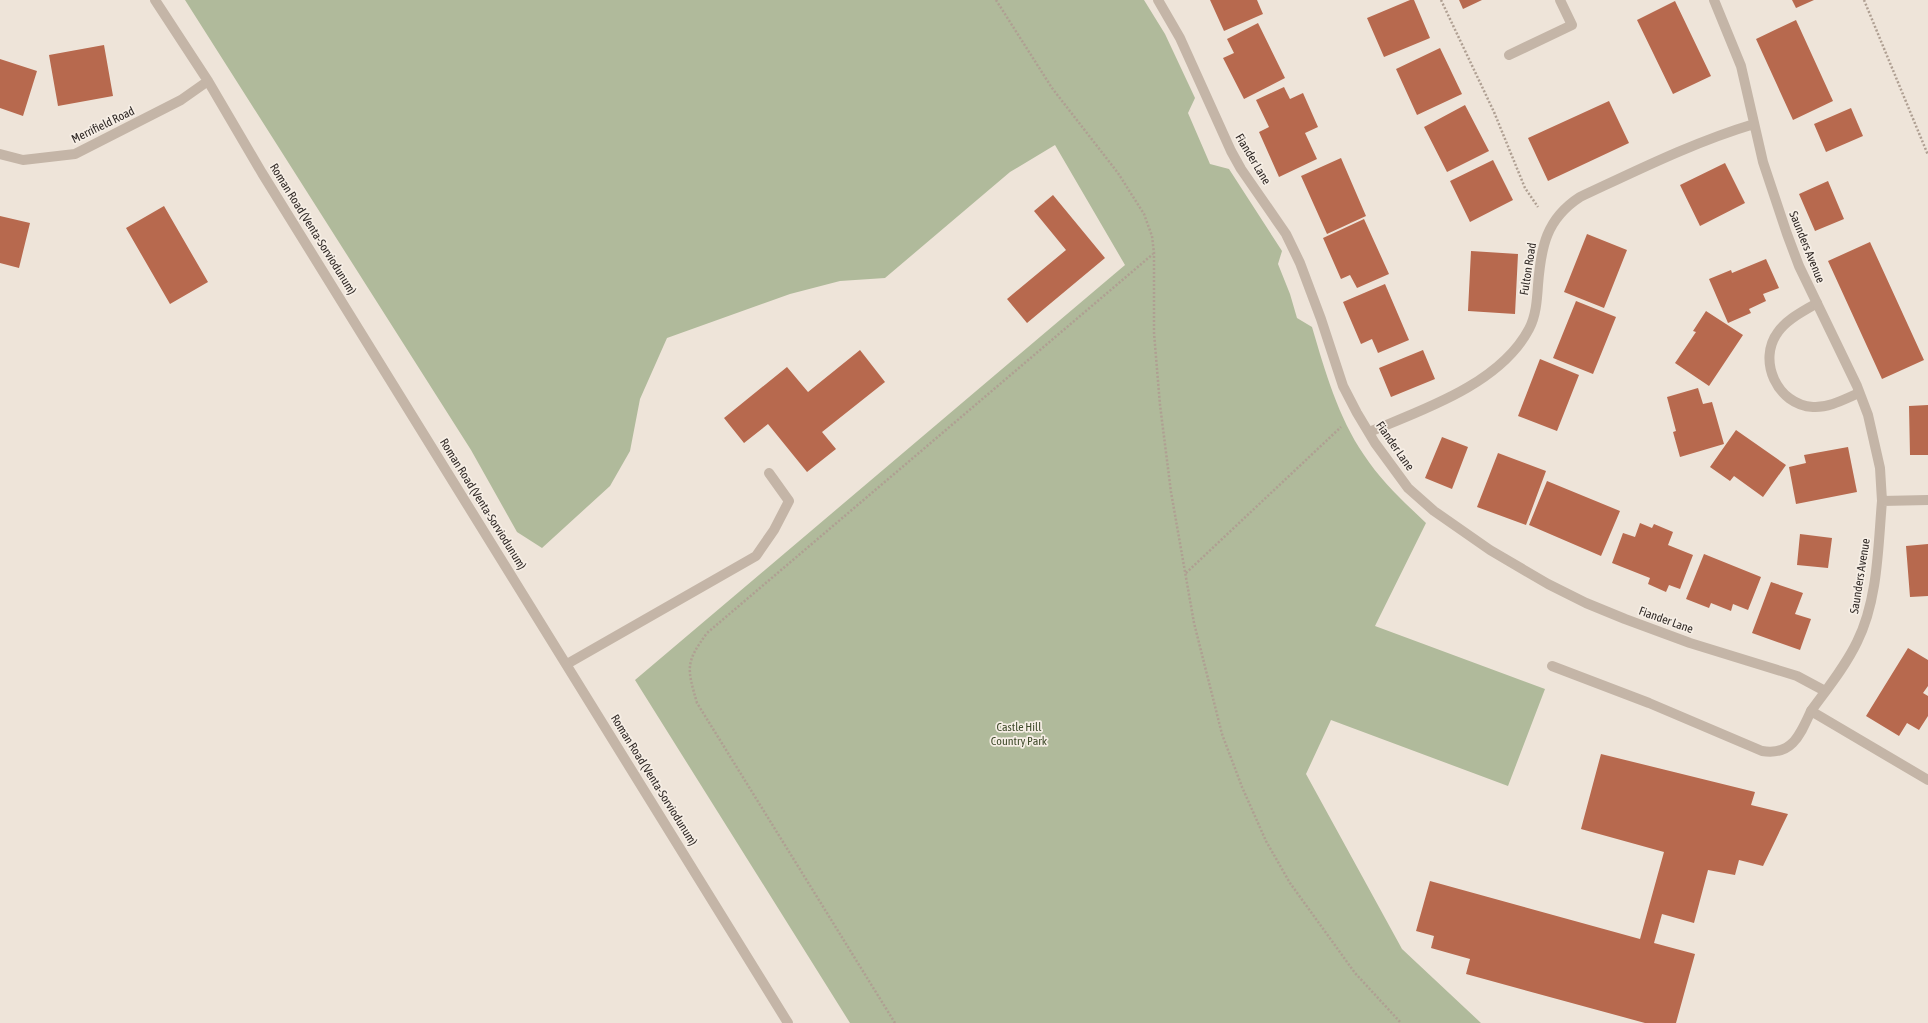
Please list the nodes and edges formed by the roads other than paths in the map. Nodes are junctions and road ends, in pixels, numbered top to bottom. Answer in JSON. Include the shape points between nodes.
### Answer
{"nodes":[{"id":1,"x":155,"y":0,"type":"edge"},
{"id":2,"x":1158,"y":0,"type":"edge"},
{"id":3,"x":1560,"y":0,"type":"edge"},
{"id":4,"x":1714,"y":0,"type":"edge"},
{"id":5,"x":1509,"y":56,"type":"dead end"},
{"id":6,"x":208,"y":81,"type":"junction"},
{"id":7,"x":1754,"y":124,"type":"junction"},
{"id":8,"x":0,"y":154,"type":"edge"},
{"id":9,"x":1817,"y":303,"type":"junction"},
{"id":10,"x":1860,"y":392,"type":"junction"},
{"id":11,"x":1368,"y":432,"type":"junction"},
{"id":12,"x":769,"y":473,"type":"dead end"},
{"id":13,"x":1928,"y":500,"type":"edge"},
{"id":14,"x":1882,"y":501,"type":"junction"},
{"id":15,"x":567,"y":664,"type":"junction"},
{"id":16,"x":1552,"y":666,"type":"dead end"},
{"id":17,"x":1825,"y":691,"type":"junction"},
{"id":18,"x":1811,"y":712,"type":"junction"},
{"id":19,"x":1928,"y":780,"type":"edge"},
{"id":20,"x":788,"y":1023,"type":"edge"}],
"edges":[{"from":1,"to":6,"type":"street","name":"Roman Road (Venta-Sorviodunum)"},
{"from":2,"to":11,"type":"street","name":"Fiander Lane","via":[[1180,38],[1231,151],[1286,234],[1316,304],[1342,386]]},
{"from":3,"to":5,"type":"street","via":[[1572,25]]},
{"from":4,"to":7,"type":"street","name":"Saunders Avenue","via":[[1741,66]]},
{"from":6,"to":8,"type":"street","name":"Merrifield Road","via":[[181,100],[75,154],[23,160]]},
{"from":6,"to":15,"type":"street","name":"Roman Road (Venta-Sorviodunum)"},
{"from":7,"to":9,"type":"street","name":"Saunders Avenue","via":[[1777,206],[1799,266]]},
{"from":7,"to":11,"type":"street","name":"Fulton Road","via":[[1717,135],[1672,154],[1580,196],[1569,204],[1553,221],[1544,246],[1535,315],[1523,339],[1511,353],[1496,367],[1462,390]]},
{"from":9,"to":10,"type":"street","name":"Saunders Avenue"},
{"from":9,"to":10,"type":"street","via":[[1788,322],[1772,341],[1768,366],[1773,378],[1781,390],[1792,399],[1802,405],[1813,407],[1824,406]]},
{"from":10,"to":14,"type":"street","name":"Saunders Avenue","via":[[1875,443]]},
{"from":11,"to":17,"type":"street","name":"Fiander Lane","via":[[1408,488],[1434,511],[1490,550],[1548,584],[1625,619],[1690,643],[1797,676]]},
{"from":12,"to":15,"type":"street","via":[[789,501],[774,530],[756,556]]},
{"from":13,"to":14,"type":"street"},
{"from":14,"to":17,"type":"street","name":"Saunders Avenue","via":[[1877,560],[1868,616],[1857,642]]},
{"from":15,"to":20,"type":"street","name":"Roman Road (Venta-Sorviodunum)"},
{"from":16,"to":18,"type":"street","name":"Saunders Avenue","via":[[1649,703],[1762,751],[1786,750],[1801,735]]},
{"from":17,"to":18,"type":"street","name":"Saunders Avenue"},
{"from":18,"to":19,"type":"street"}]}
